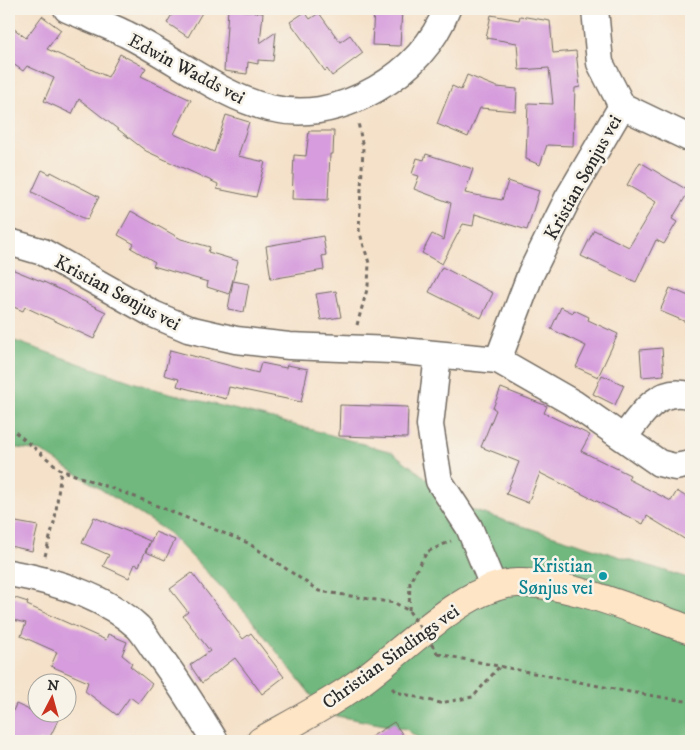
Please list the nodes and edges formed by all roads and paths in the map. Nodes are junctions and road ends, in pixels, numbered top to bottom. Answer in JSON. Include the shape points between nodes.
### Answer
{"nodes":[{"id":1,"x":67,"y":9,"type":"edge"},
{"id":2,"x":447,"y":9,"type":"edge"},
{"id":3,"x":595,"y":9,"type":"edge"},
{"id":4,"x":99,"y":15,"type":"edge"},
{"id":5,"x":355,"y":100,"type":"junction"},
{"id":6,"x":622,"y":106,"type":"junction"},
{"id":7,"x":691,"y":139,"type":"edge"},
{"id":8,"x":9,"y":242,"type":"edge"},
{"id":9,"x":354,"y":348,"type":"junction"},
{"id":10,"x":438,"y":355,"type":"junction"},
{"id":11,"x":498,"y":360,"type":"junction"},
{"id":12,"x":691,"y":396,"type":"edge"},
{"id":13,"x":9,"y":427,"type":"edge"},
{"id":14,"x":624,"y":438,"type":"junction"},
{"id":15,"x":691,"y":464,"type":"edge"},
{"id":16,"x":61,"y":470,"type":"junction"},
{"id":17,"x":469,"y":527,"type":"junction"},
{"id":18,"x":9,"y":573,"type":"edge"},
{"id":19,"x":39,"y":578,"type":"junction"},
{"id":20,"x":494,"y":588,"type":"junction"},
{"id":21,"x":410,"y":611,"type":"junction"},
{"id":22,"x":691,"y":630,"type":"edge"},
{"id":23,"x":499,"y":667,"type":"junction"},
{"id":24,"x":389,"y":686,"type":"dead end"},
{"id":25,"x":691,"y":702,"type":"edge"},
{"id":26,"x":215,"y":741,"type":"edge"},
{"id":27,"x":262,"y":741,"type":"edge"}],
"edges":[{"from":1,"to":4,"type":"street","name":"Edwin Wadds vei"},
{"from":2,"to":5,"type":"street","name":"Edwin Wadds vei","via":[[431,42],[415,60],[392,80]]},
{"from":3,"to":6,"type":"street","via":[[600,63]]},
{"from":4,"to":5,"type":"street","name":"Edwin Wadds vei","via":[[126,35],[226,93],[267,108],[293,112],[322,110]]},
{"from":5,"to":9,"type":"path","via":[[363,148],[359,230],[369,263],[368,286]]},
{"from":6,"to":7,"type":"street"},
{"from":6,"to":11,"type":"street","name":"Kristian Sønjus vei","via":[[568,198],[531,273]]},
{"from":8,"to":9,"type":"street","name":"Kristian Sønjus vei","via":[[43,252],[153,314],[188,329],[236,340]]},
{"from":9,"to":10,"type":"street","name":"Kristian Sønjus vei"},
{"from":10,"to":11,"type":"street","name":"Kristian Sønjus vei"},
{"from":10,"to":17,"type":"street","via":[[430,426],[439,481]]},
{"from":11,"to":14,"type":"street","name":"Kristian Sønjus vei","via":[[573,403]]},
{"from":12,"to":14,"type":"street","via":[[674,394],[659,398]]},
{"from":13,"to":16,"type":"path"},
{"from":14,"to":15,"type":"street","name":"Kristian Sønjus vei","via":[[659,463],[675,468]]},
{"from":16,"to":19,"type":"path","via":[[55,519]]},
{"from":16,"to":21,"type":"path","via":[[248,543],[319,591],[394,603]]},
{"from":17,"to":20,"type":"street"},
{"from":17,"to":21,"type":"path","via":[[451,541],[427,552],[410,582]]},
{"from":18,"to":19,"type":"street"},
{"from":19,"to":26,"type":"street","via":[[105,604],[138,628],[176,677]]},
{"from":20,"to":22,"type":"street","name":"Christian Sindings vei","via":[[515,583],[565,588]]},
{"from":20,"to":27,"type":"street","name":"Christian Sindings vei","via":[[450,609],[357,685]]},
{"from":21,"to":23,"type":"path","bridge":true,"via":[[438,654]]},
{"from":23,"to":24,"type":"path","via":[[473,697],[440,703],[396,692]]},
{"from":23,"to":25,"type":"path"}]}
